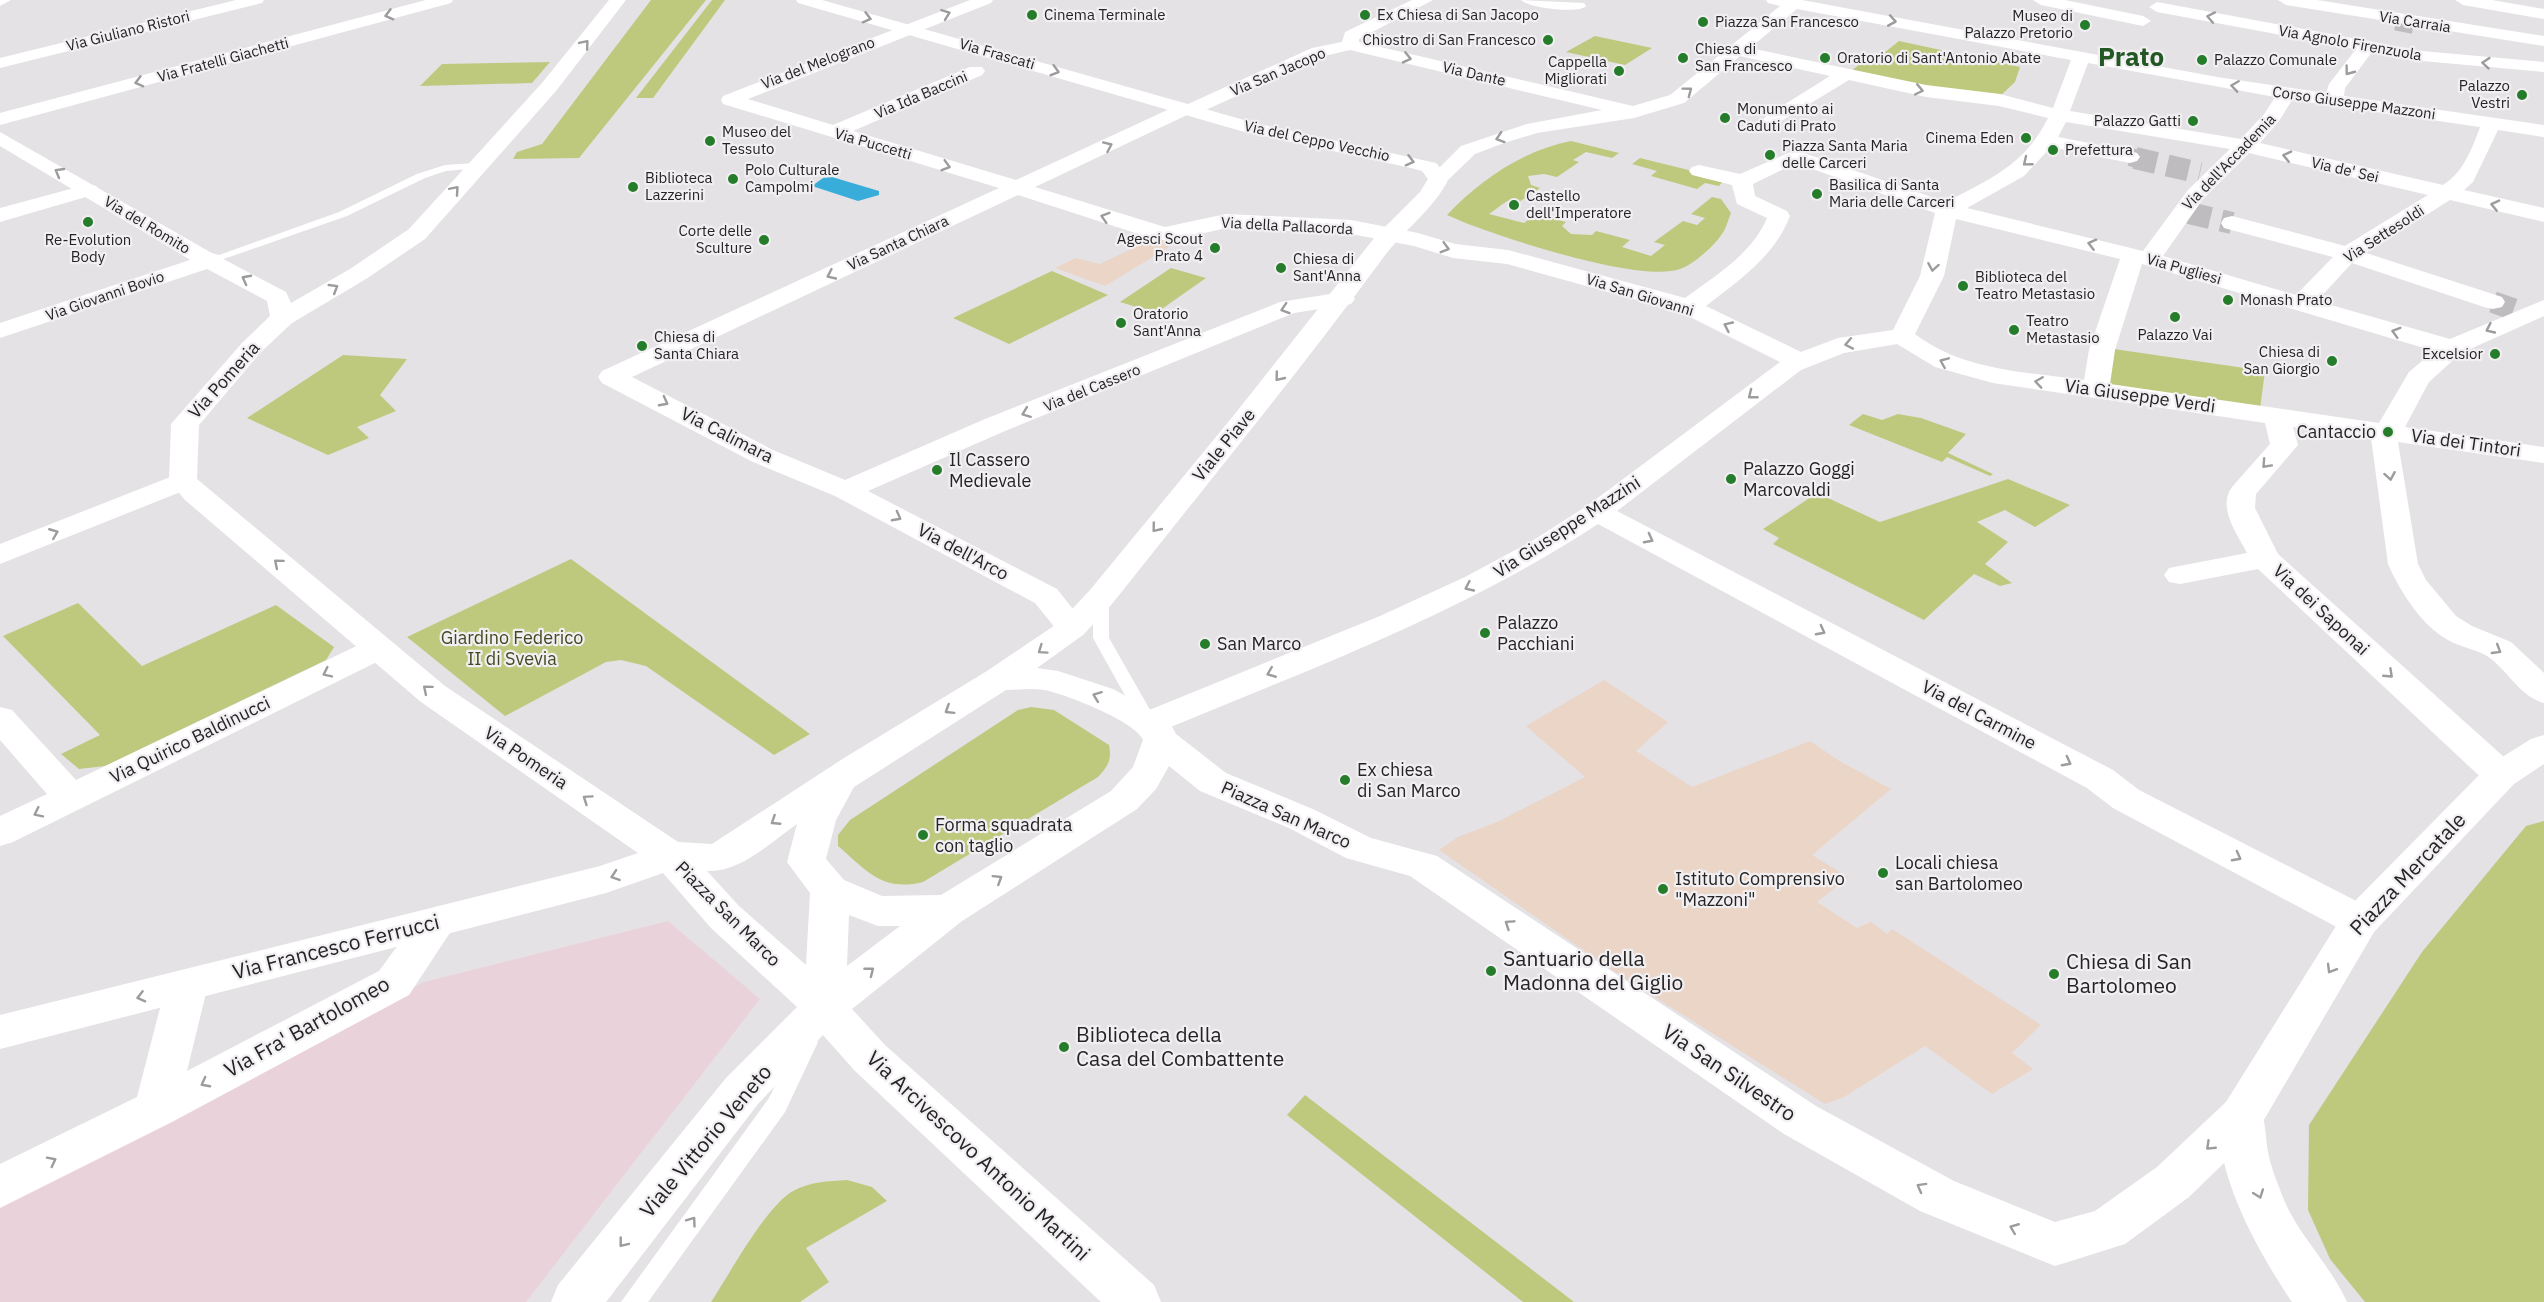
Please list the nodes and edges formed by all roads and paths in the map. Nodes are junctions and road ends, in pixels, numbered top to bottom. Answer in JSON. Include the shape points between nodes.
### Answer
{"nodes":[{"id":1,"x":256,"y":0,"type":"edge"},
{"id":2,"x":445,"y":0,"type":"edge"},
{"id":3,"x":618,"y":0,"type":"edge"},
{"id":4,"x":985,"y":0,"type":"edge"},
{"id":5,"x":1529,"y":0,"type":"edge"},
{"id":6,"x":1774,"y":0,"type":"edge"},
{"id":7,"x":2042,"y":0,"type":"edge"},
{"id":8,"x":2286,"y":0,"type":"edge"},
{"id":9,"x":2410,"y":0,"type":"tunnel mouth"},
{"id":10,"x":2463,"y":0,"type":"edge"},
{"id":11,"x":809,"y":1,"type":"edge"},
{"id":12,"x":1429,"y":1,"type":"edge"},
{"id":13,"x":2160,"y":2,"type":"edge"},
{"id":14,"x":1793,"y":4,"type":"junction"},
{"id":15,"x":1578,"y":6,"type":"dead end"},
{"id":16,"x":2544,"y":14,"type":"edge"},
{"id":17,"x":2141,"y":23,"type":"junction"},
{"id":18,"x":2404,"y":24,"type":"junction"},
{"id":19,"x":907,"y":29,"type":"junction"},
{"id":20,"x":2544,"y":41,"type":"edge"},
{"id":21,"x":1350,"y":45,"type":"junction"},
{"id":22,"x":2367,"y":46,"type":"junction"},
{"id":23,"x":1737,"y":48,"type":"junction"},
{"id":24,"x":2396,"y":52,"type":"junction"},
{"id":25,"x":2079,"y":56,"type":"junction"},
{"id":26,"x":2107,"y":61,"type":"junction"},
{"id":27,"x":0,"y":63,"type":"edge"},
{"id":28,"x":2544,"y":67,"type":"edge"},
{"id":29,"x":976,"y":71,"type":"dead end"},
{"id":30,"x":1843,"y":73,"type":"junction"},
{"id":31,"x":2286,"y":93,"type":"junction"},
{"id":32,"x":2334,"y":98,"type":"junction"},
{"id":33,"x":730,"y":99,"type":"joint"},
{"id":34,"x":1187,"y":110,"type":"junction"},
{"id":35,"x":1634,"y":112,"type":"junction"},
{"id":36,"x":2058,"y":115,"type":"junction"},
{"id":37,"x":0,"y":119,"type":"edge"},
{"id":38,"x":1773,"y":120,"type":"dead end"},
{"id":39,"x":2491,"y":123,"type":"junction"},
{"id":40,"x":1555,"y":130,"type":"junction"},
{"id":41,"x":2544,"y":131,"type":"edge"},
{"id":42,"x":833,"y":132,"type":"junction"},
{"id":43,"x":0,"y":138,"type":"edge"},
{"id":44,"x":2045,"y":140,"type":"junction"},
{"id":45,"x":2245,"y":146,"type":"junction"},
{"id":46,"x":2130,"y":157,"type":"tunnel mouth"},
{"id":47,"x":476,"y":166,"type":"junction"},
{"id":48,"x":1699,"y":171,"type":"dead end"},
{"id":49,"x":1742,"y":181,"type":"junction"},
{"id":50,"x":1436,"y":186,"type":"junction"},
{"id":51,"x":1016,"y":187,"type":"junction"},
{"id":52,"x":89,"y":190,"type":"junction"},
{"id":53,"x":2446,"y":194,"type":"junction"},
{"id":54,"x":1947,"y":210,"type":"junction"},
{"id":55,"x":0,"y":215,"type":"edge"},
{"id":56,"x":2544,"y":216,"type":"edge"},
{"id":57,"x":1405,"y":217,"type":"junction"},
{"id":58,"x":2232,"y":223,"type":"tunnel mouth"},
{"id":59,"x":1388,"y":235,"type":"junction"},
{"id":60,"x":2348,"y":254,"type":"junction"},
{"id":61,"x":1508,"y":257,"type":"junction"},
{"id":62,"x":2141,"y":257,"type":"junction"},
{"id":63,"x":211,"y":260,"type":"junction"},
{"id":64,"x":1342,"y":299,"type":"junction"},
{"id":65,"x":2493,"y":302,"type":"tunnel mouth"},
{"id":66,"x":2300,"y":304,"type":"junction"},
{"id":67,"x":1689,"y":307,"type":"junction"},
{"id":68,"x":2535,"y":310,"type":"edge"},
{"id":69,"x":283,"y":318,"type":"junction"},
{"id":70,"x":0,"y":331,"type":"edge"},
{"id":71,"x":1902,"y":336,"type":"junction"},
{"id":72,"x":2452,"y":348,"type":"junction"},
{"id":73,"x":1799,"y":361,"type":"junction"},
{"id":74,"x":611,"y":377,"type":"joint"},
{"id":75,"x":2096,"y":390,"type":"junction"},
{"id":76,"x":2276,"y":414,"type":"junction"},
{"id":77,"x":2388,"y":432,"type":"junction"},
{"id":78,"x":2544,"y":455,"type":"edge"},
{"id":79,"x":183,"y":481,"type":"junction"},
{"id":80,"x":845,"y":490,"type":"junction"},
{"id":81,"x":1597,"y":512,"type":"junction"},
{"id":82,"x":0,"y":555,"type":"edge"},
{"id":83,"x":2265,"y":559,"type":"junction"},
{"id":84,"x":2180,"y":575,"type":"dead end"},
{"id":85,"x":1101,"y":597,"type":"junction"},
{"id":86,"x":1072,"y":628,"type":"junction"},
{"id":87,"x":379,"y":648,"type":"junction"},
{"id":88,"x":999,"y":679,"type":"junction"},
{"id":89,"x":2544,"y":692,"type":"edge"},
{"id":90,"x":0,"y":718,"type":"edge"},
{"id":91,"x":1155,"y":732,"type":"junction"},
{"id":92,"x":2544,"y":747,"type":"edge"},
{"id":93,"x":2501,"y":775,"type":"junction"},
{"id":94,"x":842,"y":777,"type":"junction"},
{"id":95,"x":71,"y":797,"type":"junction"},
{"id":96,"x":0,"y":832,"type":"edge"},
{"id":97,"x":670,"y":856,"type":"junction"},
{"id":98,"x":1423,"y":866,"type":"joint"},
{"id":99,"x":830,"y":890,"type":"junction"},
{"id":100,"x":948,"y":910,"type":"junction"},
{"id":101,"x":2342,"y":912,"type":"junction"},
{"id":102,"x":437,"y":922,"type":"junction"},
{"id":103,"x":187,"y":985,"type":"junction"},
{"id":104,"x":824,"y":1007,"type":"junction"},
{"id":105,"x":0,"y":1032,"type":"edge"},
{"id":106,"x":156,"y":1109,"type":"junction"},
{"id":107,"x":2242,"y":1116,"type":"junction"},
{"id":108,"x":0,"y":1187,"type":"edge"},
{"id":109,"x":2055,"y":1244,"type":"joint"},
{"id":110,"x":576,"y":1302,"type":"edge"},
{"id":111,"x":633,"y":1302,"type":"edge"},
{"id":112,"x":1136,"y":1302,"type":"edge"},
{"id":113,"x":2322,"y":1302,"type":"edge"}],
"edges":[{"from":1,"to":27,"type":"street","name":"Via Giuliano Ristori"},
{"from":2,"to":37,"type":"street","name":"Via Fratelli Giachetti","one_way":true},
{"from":47,"to":3,"type":"street","name":"Via Pomeria","one_way":true,"via":[[549,87]]},
{"from":19,"to":4,"type":"street","name":"Via del Melograno","one_way":true},
{"from":5,"to":15,"type":"street"},
{"from":6,"to":14,"type":"street"},
{"from":7,"to":17,"type":"street"},
{"from":8,"to":18,"type":"street","name":"Via Carraia"},
{"from":9,"to":18,"type":"street","via":[[2402,18]]},
{"from":10,"to":16,"type":"street"},
{"from":11,"to":19,"type":"street","name":"Via Frascati","one_way":true},
{"from":12,"to":21,"type":"street","name":"Via San Jacopo","via":[[1351,36]]},
{"from":13,"to":17,"type":"street"},
{"from":22,"to":13,"type":"street","name":"Via Agnolo Firenzuola","one_way":true,"via":[[2239,23]]},
{"from":14,"to":23,"type":"street"},
{"from":14,"to":25,"type":"street","name":"Corso Giuseppe Mazzoni","one_way":true},
{"from":17,"to":26,"type":"street"},
{"from":18,"to":20,"type":"street","name":"Via Carraia"},
{"from":18,"to":24,"type":"street"},
{"from":19,"to":33,"type":"street","name":"Via del Melograno"},
{"from":19,"to":34,"type":"street","name":"Via Frascati","one_way":true},
{"from":21,"to":34,"type":"street","name":"Via San Jacopo","via":[[1318,52]]},
{"from":21,"to":35,"type":"street","name":"Via Dante","one_way":true},
{"from":22,"to":24,"type":"street","name":"Via Agnolo Firenzuola"},
{"from":22,"to":32,"type":"street","one_way":true,"via":[[2336,88]]},
{"from":23,"to":30,"type":"street","name":"Via de' Sei"},
{"from":35,"to":23,"type":"street","one_way":true,"via":[[1677,99]]},
{"from":28,"to":24,"type":"street","name":"Via Agnolo Firenzuola","one_way":true},
{"from":25,"to":26,"type":"street","name":"Corso Giuseppe Mazzoni"},
{"from":25,"to":36,"type":"street"},
{"from":31,"to":26,"type":"street","name":"Corso Giuseppe Mazzoni","one_way":true},
{"from":29,"to":42,"type":"street","name":"Via Ida Baccini"},
{"from":30,"to":36,"type":"street","name":"Via de' Sei","one_way":true,"via":[[1964,98],[2000,100]]},
{"from":30,"to":38,"type":"street"},
{"from":31,"to":32,"type":"street","name":"Corso Giuseppe Mazzoni"},
{"from":31,"to":45,"type":"street","name":"Via dell'Accademia","via":[[2280,109]]},
{"from":32,"to":39,"type":"street","name":"Corso Giuseppe Mazzoni"},
{"from":33,"to":42,"type":"street","name":"Via Puccetti"},
{"from":34,"to":50,"type":"street","name":"Via del Ceppo Vecchio","one_way":true,"via":[[1416,163],[1429,167]]},
{"from":51,"to":34,"type":"street","name":"Via Santa Chiara","one_way":true},
{"from":35,"to":40,"type":"street","via":[[1609,128],[1589,134]]},
{"from":36,"to":44,"type":"street"},
{"from":36,"to":45,"type":"street","name":"Via de' Sei"},
{"from":39,"to":41,"type":"street","name":"Corso Giuseppe Mazzoni"},
{"from":39,"to":53,"type":"street","name":"Via Settesoldi","via":[[2463,182]]},
{"from":40,"to":50,"type":"street","name":"Viale Piave"},
{"from":40,"to":50,"type":"street","name":"Viale Piave","one_way":true,"via":[[1534,128],[1468,150]]},
{"from":42,"to":51,"type":"street","name":"Via Puccetti","one_way":true},
{"from":52,"to":43,"type":"street","name":"Via del Romito","one_way":true},
{"from":44,"to":46,"type":"street"},
{"from":44,"to":54,"type":"street","one_way":true,"via":[[2036,154],[2012,173]]},
{"from":53,"to":45,"type":"street","name":"Via de' Sei","one_way":true},
{"from":45,"to":62,"type":"street","name":"Via dell'Accademia","via":[[2206,174],[2185,212]]},
{"from":47,"to":63,"type":"lane","via":[[445,168],[421,176],[343,214]]},
{"from":69,"to":47,"type":"street","name":"Via Pomeria","one_way":true,"via":[[417,234]]},
{"from":48,"to":49,"type":"street"},
{"from":49,"to":54,"type":"street","name":"Via Pugliesi","via":[[1795,156]]},
{"from":49,"to":67,"type":"street","via":[[1745,199],[1779,216],[1771,236],[1748,261]]},
{"from":50,"to":57,"type":"street","name":"Viale Piave"},
{"from":59,"to":51,"type":"street","name":"Via della Pallacorda","one_way":true,"via":[[1351,227],[1226,221],[1208,222],[1165,235]]},
{"from":51,"to":74,"type":"street","name":"Via Santa Chiara","one_way":true},
{"from":52,"to":55,"type":"street"},
{"from":52,"to":63,"type":"street","name":"Via del Romito"},
{"from":56,"to":53,"type":"street","name":"Via de' Sei","one_way":true},
{"from":53,"to":60,"type":"street","name":"Via Settesoldi"},
{"from":62,"to":54,"type":"street","name":"Via Pugliesi","one_way":true},
{"from":54,"to":71,"type":"street","one_way":true,"via":[[1932,276]]},
{"from":57,"to":59,"type":"street","name":"Viale Piave"},
{"from":57,"to":61,"type":"street","name":"Via San Giovanni","via":[[1483,240]]},
{"from":58,"to":60,"type":"street"},
{"from":59,"to":61,"type":"street","name":"Via San Giovanni","one_way":true,"via":[[1453,250]]},
{"from":59,"to":64,"type":"street","name":"Viale Piave"},
{"from":60,"to":65,"type":"street"},
{"from":60,"to":66,"type":"street","name":"Via Settesoldi"},
{"from":61,"to":67,"type":"street","name":"Via San Giovanni"},
{"from":62,"to":66,"type":"street","name":"Via Pugliesi"},
{"from":62,"to":75,"type":"street","name":"Via dell'Accademia","via":[[2102,350]]},
{"from":69,"to":63,"type":"street","name":"Via del Romito","one_way":true,"via":[[278,297]]},
{"from":63,"to":70,"type":"street","name":"Via Giovanni Bovio"},
{"from":64,"to":80,"type":"street","name":"Via del Cassero","one_way":true,"via":[[1288,307]]},
{"from":64,"to":85,"type":"street","name":"Viale Piave","one_way":true},
{"from":72,"to":66,"type":"street","name":"Via Pugliesi","one_way":true},
{"from":73,"to":67,"type":"street","name":"Via San Giovanni","one_way":true},
{"from":68,"to":72,"type":"street","one_way":true},
{"from":69,"to":79,"type":"street","name":"Via Pomeria","via":[[184,424]]},
{"from":71,"to":73,"type":"street","name":"Via Giuseppe Mazzini","one_way":true,"via":[[1838,346]]},
{"from":75,"to":71,"type":"street","name":"Via Giuseppe Verdi","one_way":true,"via":[[1957,368],[1922,353]]},
{"from":72,"to":77,"type":"street","via":[[2418,378]]},
{"from":73,"to":81,"type":"street","name":"Via Giuseppe Mazzini","one_way":true},
{"from":74,"to":80,"type":"street","name":"Via Calimara","one_way":true,"via":[[763,456]]},
{"from":75,"to":76,"type":"street","name":"Via Giuseppe Verdi"},
{"from":76,"to":77,"type":"street","name":"Via Giuseppe Verdi"},
{"from":76,"to":83,"type":"street","name":"Via dei Saponai","one_way":true,"via":[[2284,445],[2242,492],[2240,508]]},
{"from":77,"to":78,"type":"street","name":"Via dei Tintori"},
{"from":77,"to":89,"type":"street","one_way":true,"via":[[2384,439],[2403,564],[2412,583],[2445,623],[2499,649]]},
{"from":82,"to":79,"type":"street","one_way":true},
{"from":87,"to":79,"type":"street","name":"Via Pomeria","one_way":true},
{"from":80,"to":86,"type":"street","name":"Via dell'Arco","one_way":true,"via":[[1046,596]]},
{"from":81,"to":91,"type":"street","name":"Via Giuseppe Mazzini","one_way":true,"via":[[1476,584]]},
{"from":81,"to":101,"type":"street","name":"Via del Carmine","one_way":true},
{"from":83,"to":84,"type":"street"},
{"from":83,"to":93,"type":"street","name":"Via dei Saponai","one_way":true},
{"from":85,"to":86,"type":"street","name":"Viale Piave"},
{"from":85,"to":91,"type":"lane","via":[[1101,638]]},
{"from":86,"to":88,"type":"street","name":"Viale Piave","one_way":true},
{"from":87,"to":95,"type":"street","name":"Via Quirico Baldinucci","one_way":true},
{"from":97,"to":87,"type":"street","name":"Via Pomeria","one_way":true,"via":[[433,694]]},
{"from":91,"to":88,"type":"street","name":"Piazza San Marco","one_way":true,"via":[[1101,697],[1046,679]]},
{"from":88,"to":94,"type":"street","name":"Piazza San Marco","one_way":true},
{"from":90,"to":95,"type":"street"},
{"from":91,"to":98,"type":"street","name":"Piazza San Marco","via":[[1213,782],[1359,848]]},
{"from":100,"to":91,"type":"street","one_way":true,"via":[[1124,800],[1142,784],[1152,768]]},
{"from":92,"to":93,"type":"street","name":"Piazza Mercatale"},
{"from":93,"to":101,"type":"street","name":"Piazza Mercatale"},
{"from":94,"to":97,"type":"street","name":"Piazza San Marco","one_way":true,"via":[[719,858]]},
{"from":94,"to":99,"type":"street","name":"Piazza San Marco","via":[[820,811],[809,838],[806,862]]},
{"from":95,"to":96,"type":"street","name":"Via Quirico Baldinucci","one_way":true},
{"from":97,"to":102,"type":"street","name":"Via Francesco Ferrucci","one_way":true,"via":[[606,879]]},
{"from":97,"to":104,"type":"street","name":"Piazza San Marco","via":[[725,917]]},
{"from":109,"to":98,"type":"street","name":"Via San Silvestro","one_way":true,"via":[[1937,1196],[1800,1120]]},
{"from":99,"to":100,"type":"street","name":"Piazza San Marco","via":[[878,911]]},
{"from":99,"to":104,"type":"street"},
{"from":104,"to":100,"type":"street","one_way":true},
{"from":101,"to":107,"type":"street","name":"Piazza Mercatale","one_way":true},
{"from":102,"to":103,"type":"street","name":"Via Francesco Ferrucci"},
{"from":102,"to":106,"type":"street","name":"Via Fra' Bartolomeo","one_way":true,"via":[[394,982]]},
{"from":103,"to":105,"type":"street","name":"Via Francesco Ferrucci","one_way":true},
{"from":103,"to":106,"type":"street"},
{"from":104,"to":110,"type":"street","name":"Viale Vittorio Veneto","one_way":true,"via":[[742,1091]]},
{"from":111,"to":104,"type":"lane","name":"Viale Vittorio Veneto","one_way":true,"via":[[777,1104]]},
{"from":104,"to":112,"type":"street","name":"Via Arcivescovo Antonio Martini","via":[[870,1058]]},
{"from":108,"to":106,"type":"street","name":"Via Fra' Bartolomeo","one_way":true},
{"from":107,"to":109,"type":"street","name":"Piazza Mercatale","one_way":true,"via":[[2173,1182],[2108,1229]]},
{"from":107,"to":113,"type":"street","one_way":true,"via":[[2247,1161],[2267,1215]]}]}
